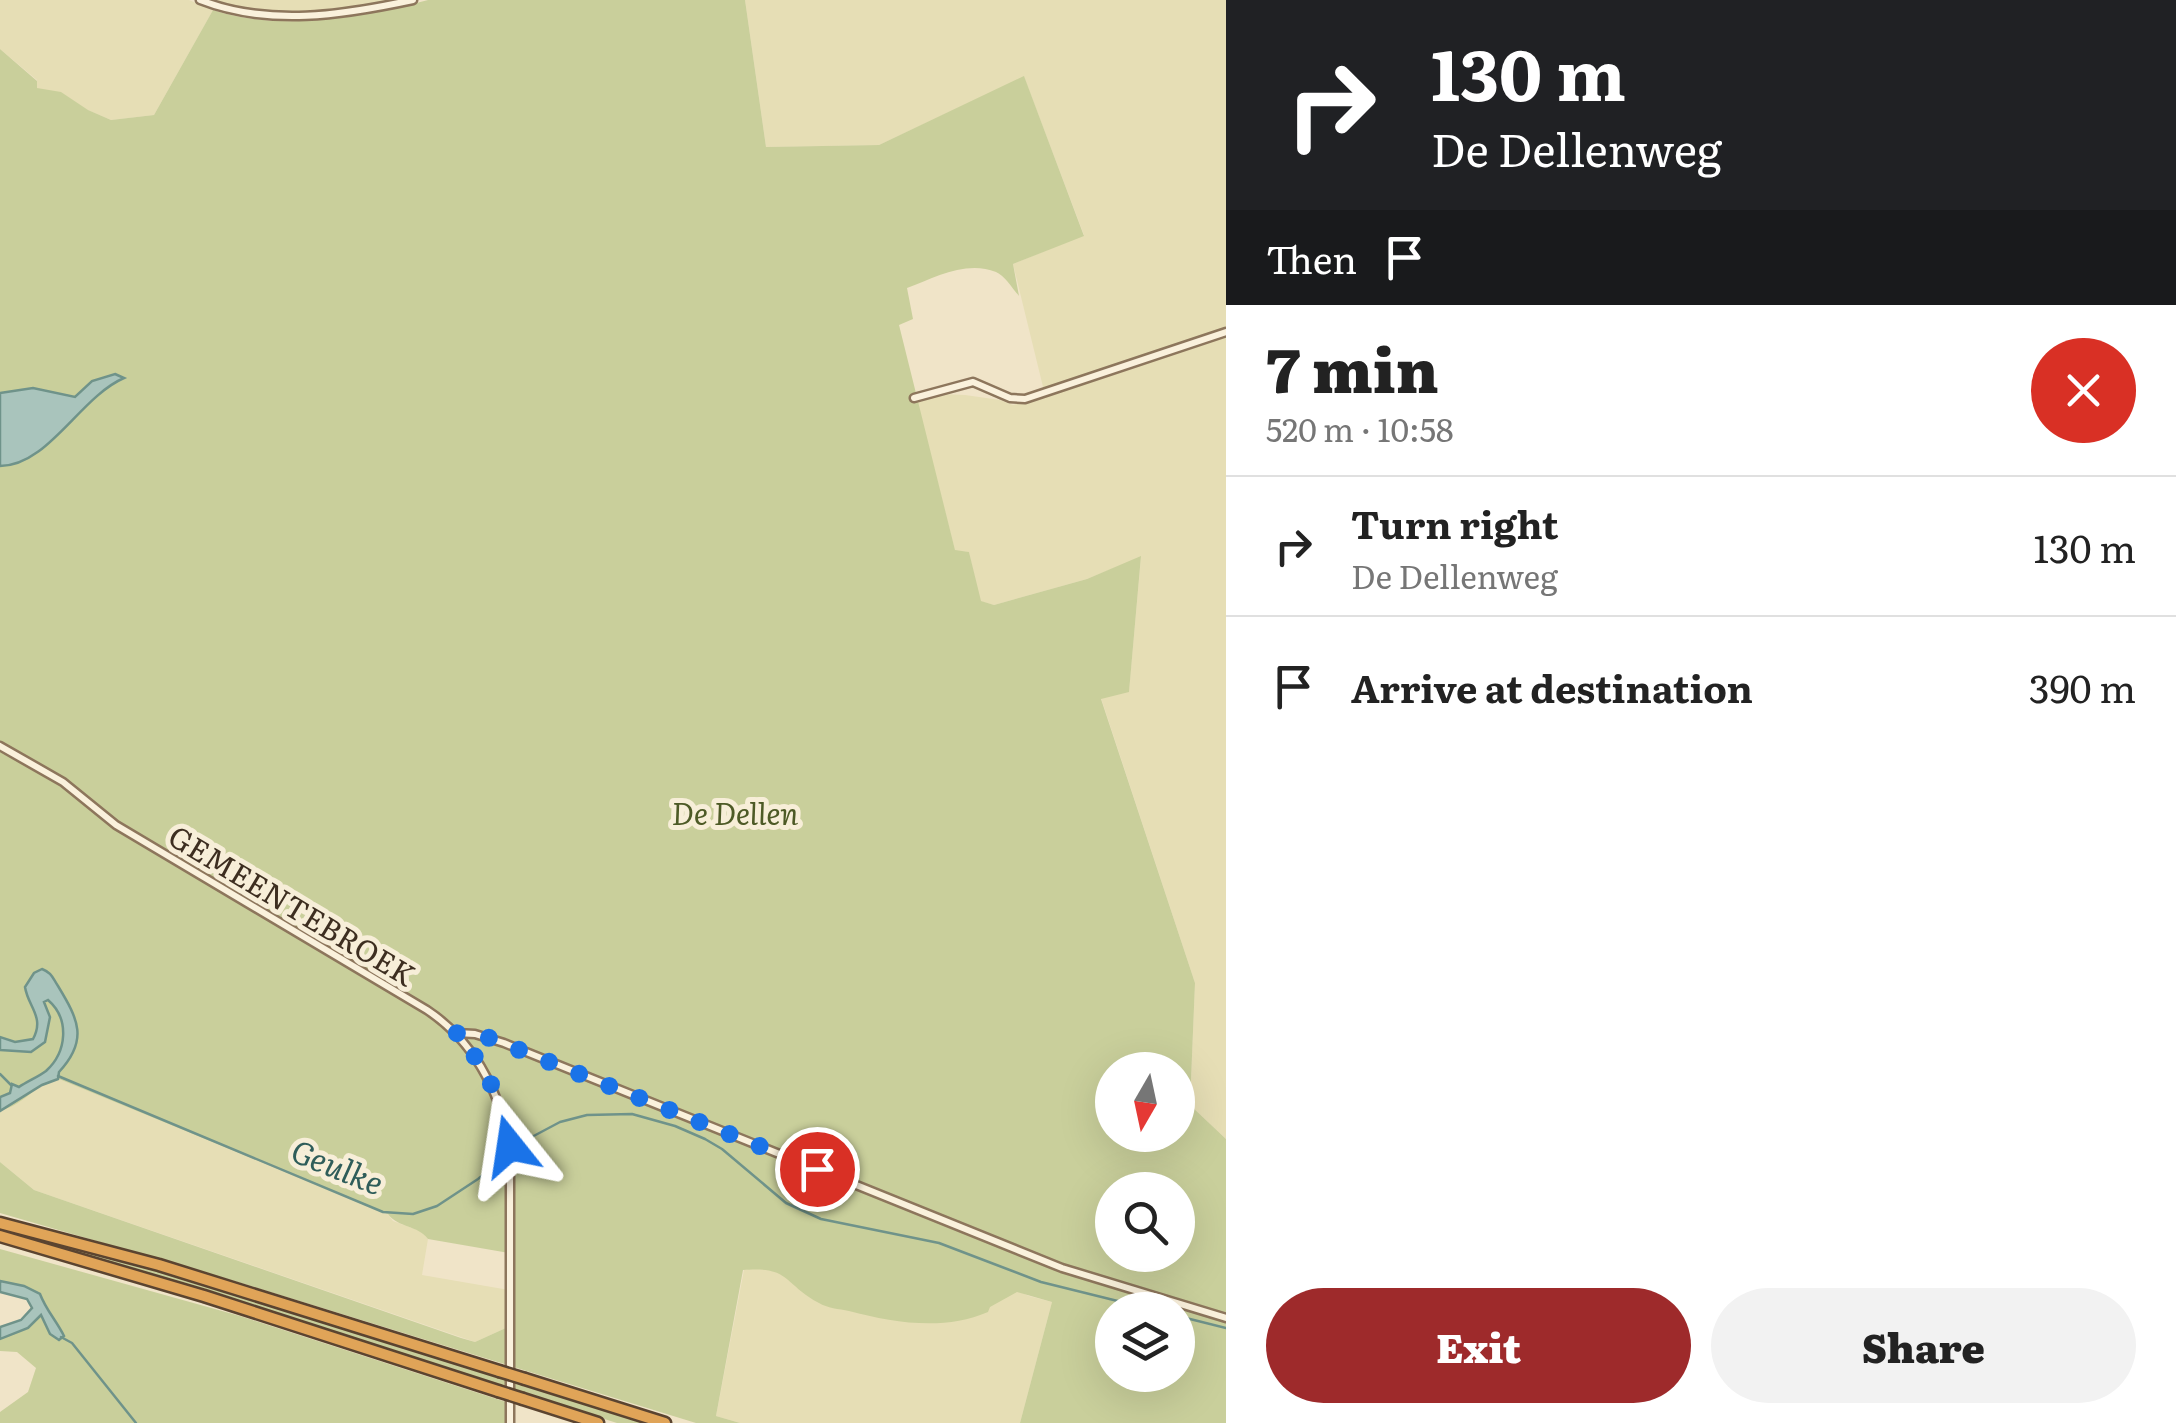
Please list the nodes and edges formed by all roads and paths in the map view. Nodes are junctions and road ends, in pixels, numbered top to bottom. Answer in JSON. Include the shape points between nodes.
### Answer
{"nodes":[{"id":1,"x":200,"y":0,"type":"edge"},
{"id":2,"x":413,"y":0,"type":"edge"},
{"id":3,"x":1226,"y":332,"type":"edge"},
{"id":4,"x":914,"y":398,"type":"dead end"},
{"id":5,"x":0,"y":746,"type":"edge"},
{"id":6,"x":455,"y":1033,"type":"junction"},
{"id":7,"x":0,"y":1223,"type":"edge"},
{"id":8,"x":0,"y":1236,"type":"edge"},
{"id":9,"x":1226,"y":1318,"type":"edge"},
{"id":10,"x":510,"y":1423,"type":"edge"},
{"id":11,"x":598,"y":1423,"type":"edge"},
{"id":12,"x":665,"y":1423,"type":"edge"}],
"edges":[{"from":1,"to":2,"type":"street","via":[[244,14],[284,16]]},
{"from":3,"to":4,"type":"street","via":[[1025,399],[973,382]]},
{"from":5,"to":6,"type":"street","name":"GEMEENTEBROEK","via":[[63,782],[116,826],[401,994]]},
{"from":6,"to":9,"type":"street","via":[[504,1044],[1078,1274]]},
{"from":6,"to":10,"type":"street","name":"GEMEENTEBROEK","via":[[492,1086],[510,1146]]},
{"from":7,"to":12,"type":"highway","bridge":true},
{"from":8,"to":11,"type":"highway","bridge":true}]}
